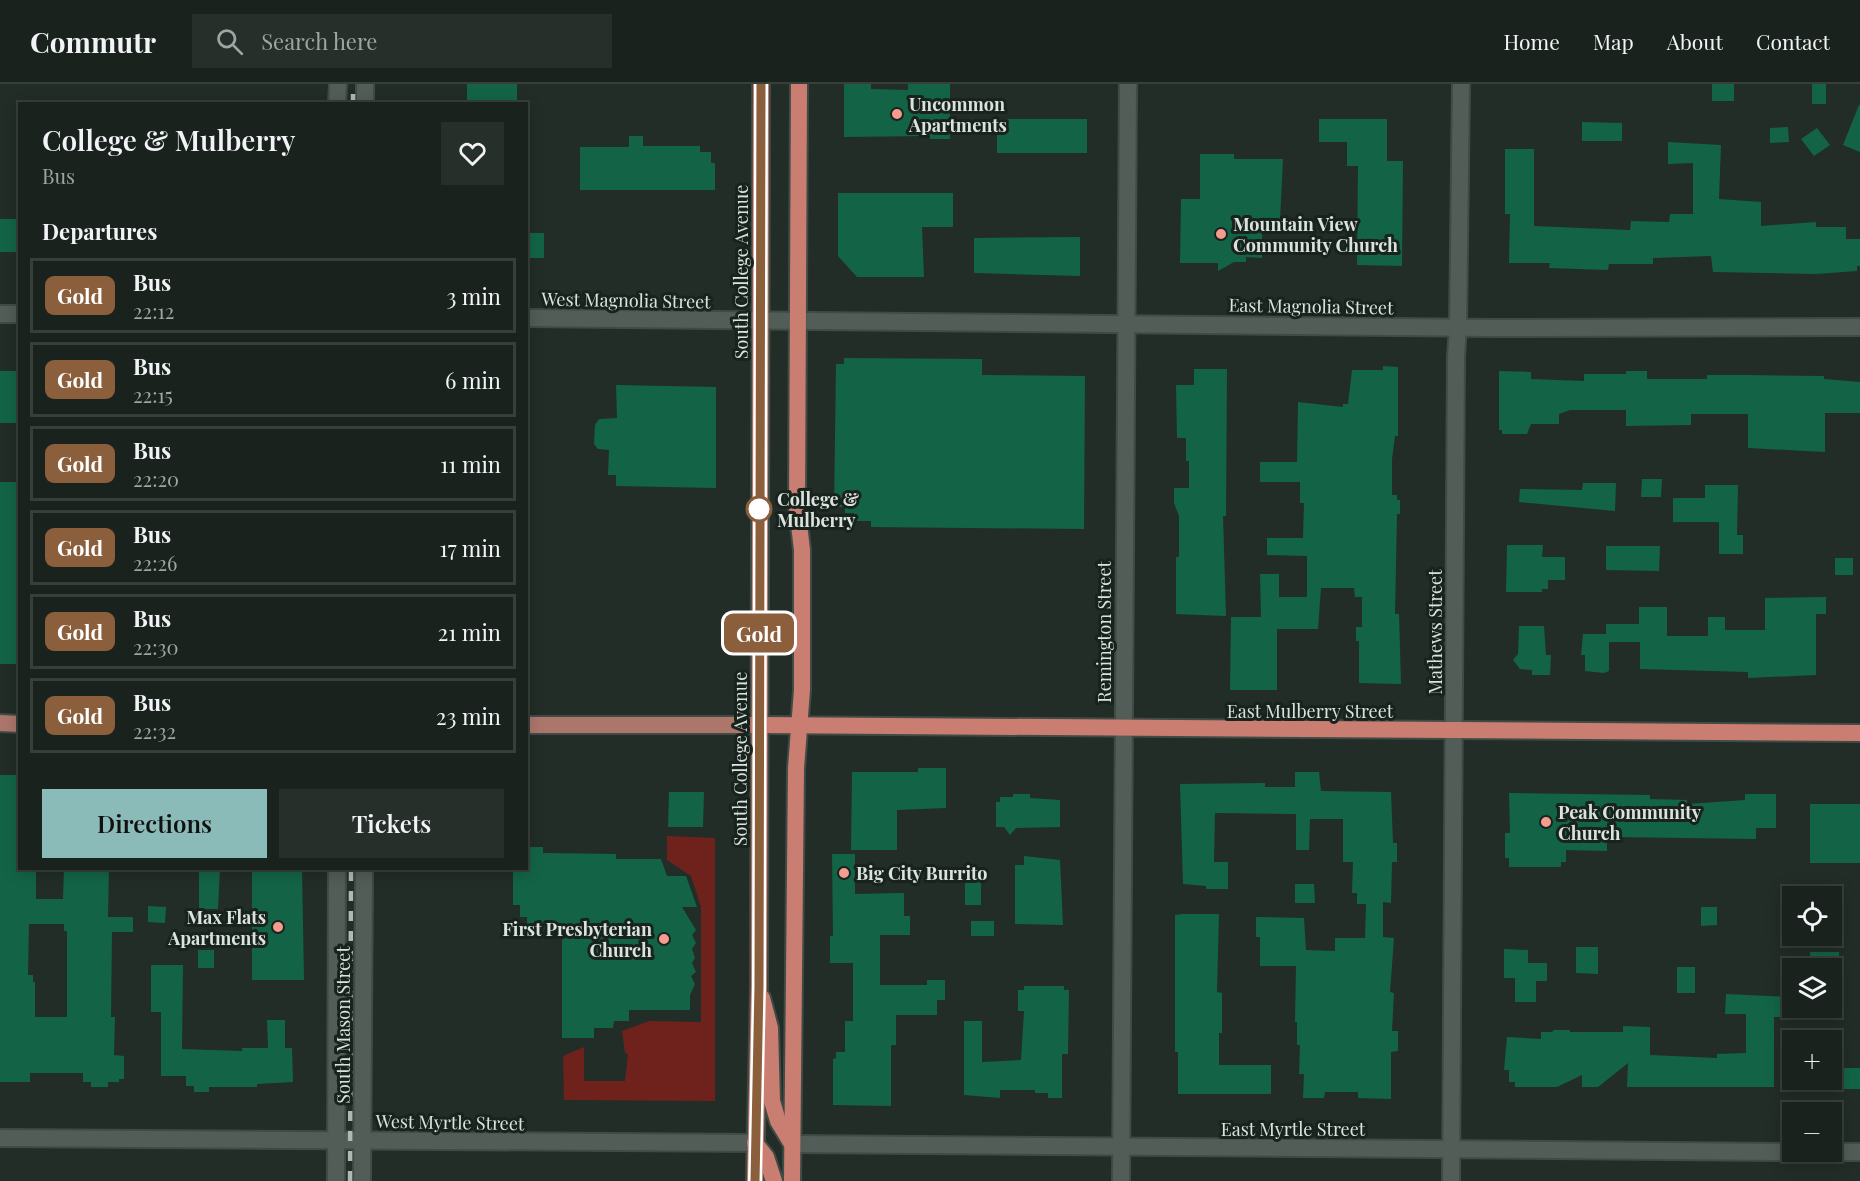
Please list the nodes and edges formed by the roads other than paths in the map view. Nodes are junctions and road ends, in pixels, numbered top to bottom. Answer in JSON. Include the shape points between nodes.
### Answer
{"nodes":[{"id":1,"x":338,"y":84,"type":"edge"},
{"id":2,"x":365,"y":84,"type":"edge"},
{"id":3,"x":761,"y":84,"type":"edge"},
{"id":4,"x":799,"y":84,"type":"edge"},
{"id":5,"x":1128,"y":84,"type":"edge"},
{"id":6,"x":1461,"y":84,"type":"edge"},
{"id":7,"x":337,"y":102,"type":"edge"},
{"id":8,"x":365,"y":102,"type":"edge"},
{"id":9,"x":0,"y":314,"type":"edge"},
{"id":10,"x":18,"y":314,"type":"edge"},
{"id":11,"x":528,"y":318,"type":"edge"},
{"id":12,"x":761,"y":320,"type":"junction"},
{"id":13,"x":797,"y":320,"type":"junction"},
{"id":14,"x":1125,"y":323,"type":"junction"},
{"id":15,"x":1458,"y":327,"type":"junction"},
{"id":16,"x":1860,"y":327,"type":"edge"},
{"id":17,"x":0,"y":723,"type":"edge"},
{"id":18,"x":18,"y":723,"type":"edge"},
{"id":19,"x":528,"y":725,"type":"edge"},
{"id":20,"x":759,"y":726,"type":"junction"},
{"id":21,"x":799,"y":726,"type":"junction"},
{"id":22,"x":1123,"y":729,"type":"junction"},
{"id":23,"x":1454,"y":731,"type":"junction"},
{"id":24,"x":1860,"y":734,"type":"edge"},
{"id":25,"x":337,"y":870,"type":"edge"},
{"id":26,"x":364,"y":870,"type":"edge"},
{"id":27,"x":759,"y":986,"type":"junction"},
{"id":28,"x":0,"y":1138,"type":"edge"},
{"id":29,"x":362,"y":1140,"type":"junction"},
{"id":30,"x":336,"y":1141,"type":"junction"},
{"id":31,"x":755,"y":1143,"type":"junction"},
{"id":32,"x":792,"y":1144,"type":"junction"},
{"id":33,"x":1121,"y":1148,"type":"junction"},
{"id":34,"x":1452,"y":1150,"type":"junction"},
{"id":35,"x":1782,"y":1152,"type":"edge"},
{"id":36,"x":1842,"y":1152,"type":"edge"},
{"id":37,"x":1860,"y":1152,"type":"edge"},
{"id":38,"x":336,"y":1181,"type":"edge"},
{"id":39,"x":362,"y":1181,"type":"edge"},
{"id":40,"x":755,"y":1181,"type":"edge"},
{"id":41,"x":774,"y":1181,"type":"edge"},
{"id":42,"x":792,"y":1181,"type":"edge"},
{"id":43,"x":1121,"y":1181,"type":"edge"},
{"id":44,"x":1452,"y":1181,"type":"edge"}],
"edges":[{"from":1,"to":7,"type":"street"},
{"from":2,"to":8,"type":"street"},
{"from":3,"to":12,"type":"highway","name":"South College Avenue"},
{"from":4,"to":13,"type":"highway"},
{"from":5,"to":14,"type":"street","name":"Remington Street"},
{"from":6,"to":15,"type":"street","name":"Mathews Street"},
{"from":9,"to":10,"type":"street"},
{"from":11,"to":12,"type":"street","name":"West Magnolia Street"},
{"from":12,"to":13,"type":"street","name":"East Magnolia Street"},
{"from":12,"to":20,"type":"highway","name":"South College Avenue"},
{"from":13,"to":14,"type":"street","name":"East Magnolia Street"},
{"from":13,"to":21,"type":"highway","via":[[797,507],[802,550]]},
{"from":14,"to":15,"type":"street","name":"East Magnolia Street"},
{"from":14,"to":22,"type":"street","name":"Remington Street"},
{"from":15,"to":16,"type":"street","name":"East Magnolia Street"},
{"from":15,"to":23,"type":"street","name":"Mathews Street"},
{"from":17,"to":18,"type":"main road"},
{"from":19,"to":20,"type":"main road"},
{"from":20,"to":21,"type":"highway","name":"East Mulberry Street"},
{"from":20,"to":27,"type":"highway","name":"South College Avenue"},
{"from":21,"to":22,"type":"highway","name":"East Mulberry Street"},
{"from":21,"to":32,"type":"highway"},
{"from":22,"to":23,"type":"highway","name":"East Mulberry Street"},
{"from":22,"to":33,"type":"street","name":"Remington Street"},
{"from":23,"to":24,"type":"highway","name":"East Mulberry Street"},
{"from":23,"to":34,"type":"street","name":"Mathews Street"},
{"from":25,"to":30,"type":"street","name":"South Mason Street"},
{"from":26,"to":29,"type":"street","name":"South Mason Street"},
{"from":27,"to":31,"type":"highway","name":"South College Avenue"},
{"from":27,"to":32,"type":"highway","via":[[770,1028],[772,1101]]},
{"from":28,"to":30,"type":"street","name":"West Myrtle Street"},
{"from":29,"to":30,"type":"street","name":"West Myrtle Street"},
{"from":29,"to":31,"type":"street","name":"West Myrtle Street"},
{"from":29,"to":39,"type":"street","name":"South Mason Street"},
{"from":30,"to":38,"type":"street","name":"South Mason Street"},
{"from":31,"to":40,"type":"highway","name":"South College Avenue"},
{"from":31,"to":41,"type":"highway","via":[[766,1157]]},
{"from":32,"to":33,"type":"street","name":"East Myrtle Street"},
{"from":32,"to":42,"type":"highway"},
{"from":33,"to":34,"type":"street","name":"East Myrtle Street"},
{"from":33,"to":43,"type":"street","name":"Remington Street"},
{"from":34,"to":35,"type":"street","name":"East Myrtle Street"},
{"from":34,"to":44,"type":"street","name":"Mathews Street"},
{"from":36,"to":37,"type":"street"}]}
